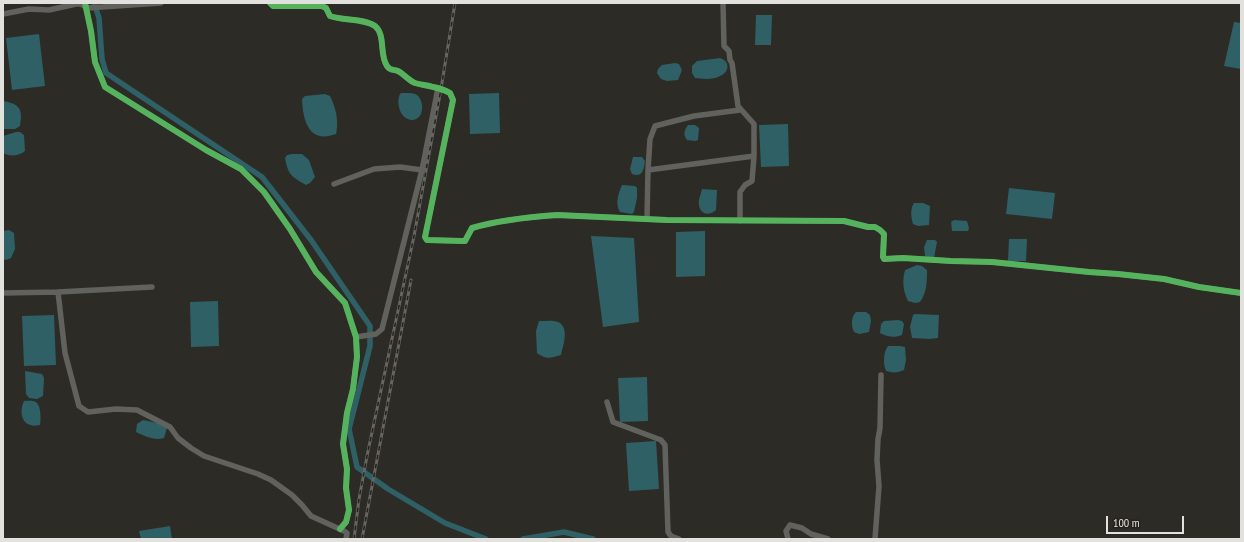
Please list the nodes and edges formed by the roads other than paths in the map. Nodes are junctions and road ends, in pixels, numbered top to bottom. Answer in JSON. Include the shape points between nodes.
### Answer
{"nodes":[{"id":1,"x":161,"y":3,"type":"edge"},
{"id":2,"x":270,"y":3,"type":"edge"},
{"id":3,"x":723,"y":3,"type":"edge"},
{"id":4,"x":88,"y":6,"type":"edge"},
{"id":5,"x":3,"y":14,"type":"edge"},
{"id":6,"x":438,"y":88,"type":"junction"},
{"id":7,"x":740,"y":110,"type":"junction"},
{"id":8,"x":754,"y":156,"type":"junction"},
{"id":9,"x":422,"y":170,"type":"junction"},
{"id":10,"x":648,"y":170,"type":"junction"},
{"id":11,"x":334,"y":184,"type":"dead end"},
{"id":12,"x":648,"y":219,"type":"junction"},
{"id":13,"x":740,"y":221,"type":"junction"},
{"id":14,"x":152,"y":287,"type":"dead end"},
{"id":15,"x":58,"y":292,"type":"junction"},
{"id":16,"x":3,"y":293,"type":"edge"},
{"id":17,"x":1241,"y":293,"type":"edge"},
{"id":18,"x":356,"y":337,"type":"junction"},
{"id":19,"x":881,"y":375,"type":"dead end"},
{"id":20,"x":607,"y":402,"type":"dead end"},
{"id":21,"x":340,"y":529,"type":"junction"},
{"id":22,"x":346,"y":539,"type":"edge"},
{"id":23,"x":679,"y":539,"type":"edge"},
{"id":24,"x":788,"y":539,"type":"edge"},
{"id":25,"x":828,"y":539,"type":"edge"},
{"id":26,"x":875,"y":539,"type":"edge"}],
"edges":[{"from":1,"to":4,"type":"street"},
{"from":2,"to":6,"type":"street","via":[[273,6],[322,6],[330,16],[374,26],[382,42],[387,67],[415,83]]},
{"from":3,"to":7,"type":"street","via":[[724,46],[732,63]]},
{"from":4,"to":5,"type":"street","via":[[76,4],[50,10],[29,9]]},
{"from":4,"to":18,"type":"street","via":[[95,62],[104,87],[241,170],[259,188],[290,229],[316,272],[345,303]]},
{"from":6,"to":9,"type":"street"},
{"from":6,"to":12,"type":"street","via":[[450,93],[453,100],[425,237],[427,240],[465,241],[472,228],[540,216]]},
{"from":7,"to":8,"type":"street","via":[[754,124]]},
{"from":7,"to":10,"type":"street","via":[[694,116],[655,126],[650,139]]},
{"from":8,"to":10,"type":"street"},
{"from":8,"to":13,"type":"street","via":[[752,181],[740,192]]},
{"from":9,"to":11,"type":"street","via":[[400,167],[374,169]]},
{"from":9,"to":18,"type":"street","via":[[382,329],[376,334]]},
{"from":10,"to":12,"type":"street"},
{"from":12,"to":13,"type":"street"},
{"from":13,"to":17,"type":"street","via":[[844,221],[875,227],[884,234],[884,259],[992,262],[1164,279]]},
{"from":14,"to":15,"type":"street"},
{"from":15,"to":16,"type":"street"},
{"from":15,"to":21,"type":"street","via":[[65,353],[80,406],[88,412],[137,410],[170,427],[178,438],[204,456],[271,480],[292,495],[311,516]]},
{"from":18,"to":21,"type":"street","via":[[357,357],[343,444],[349,510],[346,522]]},
{"from":19,"to":26,"type":"street","via":[[877,460],[879,486]]},
{"from":20,"to":23,"type":"street","via":[[613,422],[661,440],[665,444],[668,532]]},
{"from":21,"to":22,"type":"street","via":[[347,533]]},
{"from":24,"to":25,"type":"street","via":[[786,531],[790,525]]}]}
